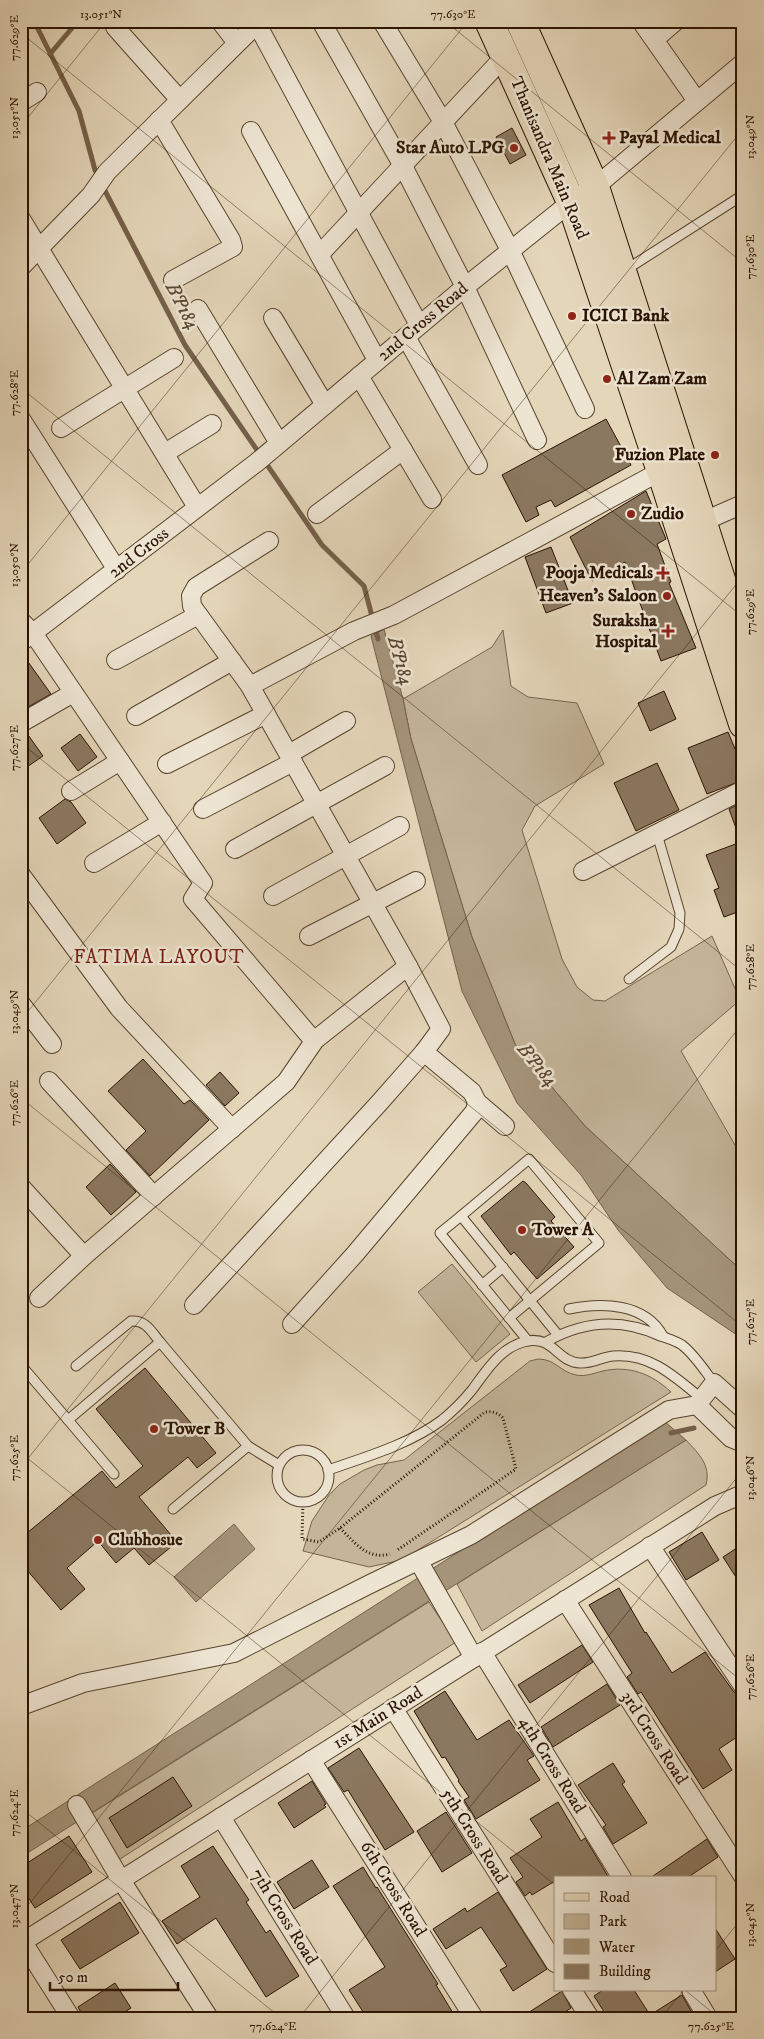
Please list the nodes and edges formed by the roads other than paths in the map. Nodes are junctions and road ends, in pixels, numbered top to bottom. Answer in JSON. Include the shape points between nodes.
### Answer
{"nodes":[{"id":1,"x":220,"y":21,"type":"edge"},
{"id":2,"x":321,"y":21,"type":"edge"},
{"id":3,"x":382,"y":21,"type":"edge"},
{"id":4,"x":490,"y":21,"type":"edge"},
{"id":5,"x":520,"y":21,"type":"edge"},
{"id":6,"x":641,"y":21,"type":"edge"},
{"id":7,"x":676,"y":21,"type":"edge"},
{"id":8,"x":258,"y":23,"type":"edge"},
{"id":9,"x":115,"y":27,"type":"dead end"},
{"id":10,"x":655,"y":39,"type":"junction"},
{"id":11,"x":237,"y":43,"type":"junction"},
{"id":12,"x":505,"y":56,"type":"junction"},
{"id":13,"x":743,"y":63,"type":"edge"},
{"id":14,"x":36,"y":92,"type":"dead end"},
{"id":15,"x":180,"y":100,"type":"junction"},
{"id":16,"x":698,"y":101,"type":"junction"},
{"id":17,"x":21,"y":102,"type":"edge"},
{"id":18,"x":159,"y":120,"type":"junction"},
{"id":19,"x":443,"y":122,"type":"junction"},
{"id":20,"x":251,"y":131,"type":"dead end"},
{"id":21,"x":403,"y":166,"type":"junction"},
{"id":22,"x":594,"y":186,"type":"junction"},
{"id":23,"x":743,"y":195,"type":"edge"},
{"id":24,"x":571,"y":202,"type":"junction"},
{"id":25,"x":359,"y":212,"type":"junction"},
{"id":26,"x":21,"y":219,"type":"edge"},
{"id":27,"x":39,"y":249,"type":"junction"},
{"id":28,"x":510,"y":250,"type":"junction"},
{"id":29,"x":320,"y":254,"type":"junction"},
{"id":30,"x":21,"y":268,"type":"edge"},
{"id":31,"x":622,"y":272,"type":"junction"},
{"id":32,"x":173,"y":280,"type":"dead end"},
{"id":33,"x":465,"y":286,"type":"junction"},
{"id":34,"x":198,"y":309,"type":"dead end"},
{"id":35,"x":273,"y":318,"type":"dead end"},
{"id":36,"x":412,"y":331,"type":"junction"},
{"id":37,"x":174,"y":358,"type":"dead end"},
{"id":38,"x":378,"y":360,"type":"junction"},
{"id":39,"x":359,"y":376,"type":"junction"},
{"id":40,"x":126,"y":389,"type":"junction"},
{"id":41,"x":324,"y":405,"type":"junction"},
{"id":42,"x":585,"y":409,"type":"dead end"},
{"id":43,"x":21,"y":418,"type":"edge"},
{"id":44,"x":212,"y":424,"type":"dead end"},
{"id":45,"x":62,"y":428,"type":"dead end"},
{"id":46,"x":537,"y":440,"type":"dead end"},
{"id":47,"x":403,"y":450,"type":"junction"},
{"id":48,"x":164,"y":453,"type":"junction"},
{"id":49,"x":268,"y":453,"type":"junction"},
{"id":50,"x":478,"y":465,"type":"dead end"},
{"id":51,"x":661,"y":471,"type":"junction"},
{"id":52,"x":432,"y":499,"type":"dead end"},
{"id":53,"x":743,"y":504,"type":"edge"},
{"id":54,"x":197,"y":507,"type":"junction"},
{"id":55,"x":317,"y":514,"type":"dead end"},
{"id":56,"x":702,"y":522,"type":"junction"},
{"id":57,"x":270,"y":542,"type":"dead end"},
{"id":58,"x":117,"y":570,"type":"junction"},
{"id":59,"x":198,"y":615,"type":"junction"},
{"id":60,"x":25,"y":632,"type":"edge"},
{"id":61,"x":743,"y":648,"type":"edge"},
{"id":62,"x":116,"y":660,"type":"dead end"},
{"id":63,"x":232,"y":661,"type":"junction"},
{"id":64,"x":250,"y":686,"type":"junction"},
{"id":65,"x":73,"y":692,"type":"junction"},
{"id":66,"x":266,"y":714,"type":"junction"},
{"id":67,"x":136,"y":716,"type":"dead end"},
{"id":68,"x":346,"y":721,"type":"dead end"},
{"id":69,"x":21,"y":723,"type":"edge"},
{"id":70,"x":743,"y":724,"type":"edge"},
{"id":71,"x":291,"y":758,"type":"junction"},
{"id":72,"x":120,"y":761,"type":"junction"},
{"id":73,"x":168,"y":764,"type":"dead end"},
{"id":74,"x":385,"y":766,"type":"dead end"},
{"id":75,"x":743,"y":790,"type":"edge"},
{"id":76,"x":71,"y":791,"type":"dead end"},
{"id":77,"x":316,"y":804,"type":"junction"},
{"id":78,"x":202,"y":809,"type":"dead end"},
{"id":79,"x":162,"y":822,"type":"junction"},
{"id":80,"x":400,"y":826,"type":"dead end"},
{"id":81,"x":658,"y":834,"type":"junction"},
{"id":82,"x":236,"y":849,"type":"dead end"},
{"id":83,"x":345,"y":855,"type":"junction"},
{"id":84,"x":94,"y":863,"type":"dead end"},
{"id":85,"x":583,"y":871,"type":"dead end"},
{"id":86,"x":21,"y":875,"type":"edge"},
{"id":87,"x":416,"y":881,"type":"dead end"},
{"id":88,"x":273,"y":896,"type":"dead end"},
{"id":89,"x":373,"y":903,"type":"junction"},
{"id":90,"x":309,"y":936,"type":"dead end"},
{"id":91,"x":408,"y":966,"type":"junction"},
{"id":92,"x":629,"y":979,"type":"dead end"},
{"id":93,"x":21,"y":1004,"type":"edge"},
{"id":94,"x":314,"y":1041,"type":"junction"},
{"id":95,"x":52,"y":1044,"type":"dead end"},
{"id":96,"x":424,"y":1052,"type":"junction"},
{"id":97,"x":50,"y":1081,"type":"dead end"},
{"id":98,"x":477,"y":1102,"type":"junction"},
{"id":99,"x":505,"y":1126,"type":"dead end"},
{"id":100,"x":232,"y":1129,"type":"junction"},
{"id":101,"x":21,"y":1187,"type":"edge"},
{"id":102,"x":154,"y":1196,"type":"junction"},
{"id":103,"x":461,"y":1216,"type":"junction"},
{"id":104,"x":84,"y":1256,"type":"junction"},
{"id":105,"x":503,"y":1267,"type":"junction"},
{"id":106,"x":482,"y":1284,"type":"junction"},
{"id":107,"x":39,"y":1298,"type":"dead end"},
{"id":108,"x":530,"y":1300,"type":"junction"},
{"id":109,"x":194,"y":1305,"type":"dead end"},
{"id":110,"x":569,"y":1309,"type":"dead end"},
{"id":111,"x":509,"y":1318,"type":"junction"},
{"id":112,"x":292,"y":1324,"type":"dead end"},
{"id":113,"x":558,"y":1335,"type":"junction"},
{"id":114,"x":663,"y":1337,"type":"junction"},
{"id":115,"x":528,"y":1341,"type":"junction"},
{"id":116,"x":160,"y":1342,"type":"junction"},
{"id":117,"x":546,"y":1342,"type":"junction"},
{"id":118,"x":21,"y":1365,"type":"edge"},
{"id":119,"x":76,"y":1366,"type":"dead end"},
{"id":120,"x":714,"y":1383,"type":"junction"},
{"id":121,"x":700,"y":1402,"type":"junction"},
{"id":122,"x":743,"y":1409,"type":"edge"},
{"id":123,"x":68,"y":1420,"type":"junction"},
{"id":124,"x":743,"y":1444,"type":"edge"},
{"id":125,"x":248,"y":1446,"type":"junction"},
{"id":126,"x":279,"y":1465,"type":"junction"},
{"id":127,"x":328,"y":1470,"type":"junction"},
{"id":128,"x":114,"y":1474,"type":"dead end"},
{"id":129,"x":741,"y":1499,"type":"edge"},
{"id":130,"x":173,"y":1509,"type":"dead end"},
{"id":131,"x":650,"y":1546,"type":"junction"},
{"id":132,"x":422,"y":1568,"type":"junction"},
{"id":133,"x":565,"y":1600,"type":"junction"},
{"id":134,"x":478,"y":1655,"type":"junction"},
{"id":135,"x":743,"y":1686,"type":"edge"},
{"id":136,"x":21,"y":1706,"type":"edge"},
{"id":137,"x":394,"y":1708,"type":"junction"},
{"id":138,"x":311,"y":1760,"type":"junction"},
{"id":139,"x":77,"y":1805,"type":"dead end"},
{"id":140,"x":221,"y":1817,"type":"junction"},
{"id":141,"x":621,"y":1876,"type":"edge"},
{"id":142,"x":743,"y":1876,"type":"edge"},
{"id":143,"x":121,"y":1880,"type":"junction"},
{"id":144,"x":22,"y":1943,"type":"edge"},
{"id":145,"x":554,"y":1961,"type":"edge"},
{"id":146,"x":573,"y":1992,"type":"edge"},
{"id":147,"x":692,"y":1992,"type":"edge"},
{"id":148,"x":71,"y":2018,"type":"edge"},
{"id":149,"x":209,"y":2018,"type":"edge"},
{"id":150,"x":346,"y":2018,"type":"edge"},
{"id":151,"x":474,"y":2018,"type":"edge"},
{"id":152,"x":590,"y":2018,"type":"edge"},
{"id":153,"x":708,"y":2018,"type":"edge"}],
"edges":[{"from":1,"to":11,"type":"street"},
{"from":2,"to":21,"type":"street"},
{"from":3,"to":19,"type":"street"},
{"from":4,"to":12,"type":"main road","name":"Thanisandra Main Road"},
{"from":5,"to":22,"type":"main road","name":"Thanisandra Main Road"},
{"from":6,"to":10,"type":"street"},
{"from":7,"to":10,"type":"street"},
{"from":8,"to":11,"type":"street"},
{"from":8,"to":25,"type":"street"},
{"from":9,"to":15,"type":"street"},
{"from":10,"to":16,"type":"street"},
{"from":11,"to":15,"type":"street"},
{"from":12,"to":19,"type":"street"},
{"from":12,"to":24,"type":"main road","name":"Thanisandra Main Road"},
{"from":13,"to":16,"type":"street","name":"2nd Cross Road"},
{"from":14,"to":17,"type":"street"},
{"from":15,"to":18,"type":"street"},
{"from":16,"to":22,"type":"street","name":"2nd Cross Road"},
{"from":18,"to":27,"type":"street","via":[[107,172],[91,195]]},
{"from":18,"to":32,"type":"street","via":[[233,247]]},
{"from":19,"to":21,"type":"street"},
{"from":19,"to":28,"type":"street"},
{"from":20,"to":29,"type":"street"},
{"from":21,"to":25,"type":"street"},
{"from":21,"to":33,"type":"street"},
{"from":22,"to":24,"type":"street","name":"2nd Cross Road"},
{"from":22,"to":31,"type":"main road","name":"Thanisandra Main Road"},
{"from":23,"to":31,"type":"lane"},
{"from":24,"to":28,"type":"street","name":"2nd Cross Road"},
{"from":24,"to":51,"type":"main road","name":"Thanisandra Main Road"},
{"from":25,"to":29,"type":"street"},
{"from":25,"to":36,"type":"street"},
{"from":26,"to":27,"type":"street"},
{"from":27,"to":30,"type":"street"},
{"from":27,"to":40,"type":"street"},
{"from":28,"to":33,"type":"street","name":"2nd Cross Road"},
{"from":28,"to":42,"type":"street"},
{"from":29,"to":38,"type":"street"},
{"from":31,"to":56,"type":"main road","name":"Thanisandra Main Road"},
{"from":33,"to":36,"type":"street","name":"2nd Cross Road"},
{"from":33,"to":46,"type":"street"},
{"from":34,"to":49,"type":"street"},
{"from":35,"to":41,"type":"street"},
{"from":36,"to":38,"type":"street","name":"2nd Cross Road"},
{"from":36,"to":50,"type":"street"},
{"from":37,"to":40,"type":"street"},
{"from":38,"to":39,"type":"street","name":"2nd Cross Road"},
{"from":39,"to":41,"type":"street","name":"2nd Cross Road"},
{"from":39,"to":47,"type":"street"},
{"from":40,"to":45,"type":"street"},
{"from":40,"to":48,"type":"street"},
{"from":41,"to":49,"type":"street","name":"2nd Cross Road"},
{"from":43,"to":58,"type":"street"},
{"from":44,"to":48,"type":"street"},
{"from":47,"to":52,"type":"street"},
{"from":47,"to":55,"type":"street"},
{"from":48,"to":54,"type":"street"},
{"from":49,"to":54,"type":"street","name":"2nd Cross"},
{"from":51,"to":64,"type":"street","via":[[394,616],[354,631]]},
{"from":51,"to":70,"type":"main road","name":"Thanisandra Main Road"},
{"from":53,"to":56,"type":"street"},
{"from":54,"to":58,"type":"street","name":"2nd Cross"},
{"from":56,"to":61,"type":"main road","name":"Thanisandra Main Road"},
{"from":57,"to":59,"type":"street","via":[[196,588],[191,596],[192,606]]},
{"from":58,"to":60,"type":"street","name":"2nd Cross"},
{"from":59,"to":62,"type":"street"},
{"from":59,"to":63,"type":"street"},
{"from":60,"to":65,"type":"street"},
{"from":63,"to":64,"type":"street"},
{"from":63,"to":67,"type":"street"},
{"from":64,"to":66,"type":"street"},
{"from":65,"to":69,"type":"street"},
{"from":65,"to":72,"type":"street"},
{"from":66,"to":71,"type":"street"},
{"from":66,"to":73,"type":"street"},
{"from":68,"to":71,"type":"street"},
{"from":71,"to":77,"type":"street"},
{"from":71,"to":78,"type":"street"},
{"from":72,"to":76,"type":"street"},
{"from":72,"to":79,"type":"street"},
{"from":74,"to":77,"type":"street"},
{"from":75,"to":81,"type":"street"},
{"from":77,"to":82,"type":"street"},
{"from":77,"to":83,"type":"street"},
{"from":79,"to":84,"type":"street"},
{"from":79,"to":94,"type":"street","via":[[203,883],[193,899]]},
{"from":80,"to":83,"type":"street"},
{"from":81,"to":85,"type":"street"},
{"from":81,"to":92,"type":"lane","via":[[680,913],[679,929],[671,947]]},
{"from":83,"to":88,"type":"street"},
{"from":83,"to":89,"type":"street"},
{"from":86,"to":100,"type":"street","via":[[119,1008]]},
{"from":87,"to":89,"type":"street"},
{"from":89,"to":90,"type":"street"},
{"from":89,"to":91,"type":"street"},
{"from":91,"to":94,"type":"street"},
{"from":91,"to":96,"type":"street","via":[[441,1029]]},
{"from":93,"to":95,"type":"street"},
{"from":94,"to":100,"type":"street","via":[[286,1082]]},
{"from":96,"to":98,"type":"street","via":[[472,1092]]},
{"from":96,"to":109,"type":"street"},
{"from":97,"to":102,"type":"street"},
{"from":98,"to":99,"type":"street"},
{"from":98,"to":112,"type":"street","via":[[475,1112]]},
{"from":100,"to":102,"type":"street"},
{"from":101,"to":104,"type":"street"},
{"from":102,"to":104,"type":"street"},
{"from":103,"to":105,"type":"lane"},
{"from":103,"to":106,"type":"lane","via":[[440,1233]]},
{"from":103,"to":108,"type":"lane","via":[[530,1159],[599,1243]]},
{"from":104,"to":107,"type":"street"},
{"from":105,"to":106,"type":"lane"},
{"from":105,"to":108,"type":"lane"},
{"from":106,"to":111,"type":"lane"},
{"from":108,"to":111,"type":"lane"},
{"from":108,"to":113,"type":"lane"},
{"from":110,"to":114,"type":"lane","via":[[590,1305],[624,1308],[652,1321]]},
{"from":111,"to":115,"type":"lane"},
{"from":113,"to":114,"type":"lane","via":[[608,1323],[636,1326]]},
{"from":113,"to":117,"type":"lane"},
{"from":114,"to":120,"type":"lane","via":[[682,1345]]},
{"from":115,"to":117,"type":"lane"},
{"from":115,"to":127,"type":"lane","via":[[516,1344],[496,1358],[457,1406],[429,1428],[400,1443]]},
{"from":116,"to":119,"type":"lane","via":[[144,1324],[131,1321]]},
{"from":116,"to":123,"type":"lane"},
{"from":116,"to":125,"type":"lane"},
{"from":117,"to":121,"type":"lane","via":[[567,1360],[578,1363],[619,1355],[644,1359],[667,1370]]},
{"from":118,"to":123,"type":"lane"},
{"from":120,"to":121,"type":"street"},
{"from":120,"to":122,"type":"street"},
{"from":121,"to":124,"type":"street","via":[[732,1438]]},
{"from":121,"to":132,"type":"street","via":[[669,1410]]},
{"from":123,"to":128,"type":"lane"},
{"from":125,"to":126,"type":"lane"},
{"from":125,"to":130,"type":"lane"},
{"from":126,"to":127,"type":"lane","via":[[290,1453],[306,1450],[320,1456]]},
{"from":126,"to":127,"type":"lane","via":[[276,1473],[280,1489],[292,1500],[303,1502],[322,1493],[329,1478]]},
{"from":129,"to":131,"type":"street","name":"1st Main Road","via":[[715,1506]]},
{"from":131,"to":133,"type":"street","name":"1st Main Road"},
{"from":131,"to":135,"type":"street"},
{"from":132,"to":134,"type":"street","name":"4th Cross Road"},
{"from":132,"to":136,"type":"street","via":[[368,1585],[234,1653],[83,1683]]},
{"from":133,"to":134,"type":"street","name":"1st Main Road"},
{"from":133,"to":142,"type":"street","name":"3rd Cross Road"},
{"from":134,"to":137,"type":"street","name":"1st Main Road"},
{"from":134,"to":141,"type":"street","name":"4th Cross Road"},
{"from":137,"to":138,"type":"street","name":"1st Main Road"},
{"from":137,"to":145,"type":"street","name":"5th Cross Road"},
{"from":138,"to":140,"type":"street","name":"1st Main Road"},
{"from":138,"to":151,"type":"street","name":"6th Cross Road"},
{"from":139,"to":143,"type":"street"},
{"from":140,"to":143,"type":"street","name":"1st Main Road"},
{"from":140,"to":150,"type":"street","name":"7th Cross Road"},
{"from":143,"to":144,"type":"street","name":"1st Main Road"},
{"from":143,"to":149,"type":"street"},
{"from":144,"to":148,"type":"street"},
{"from":146,"to":152,"type":"street"},
{"from":147,"to":153,"type":"street"}]}
